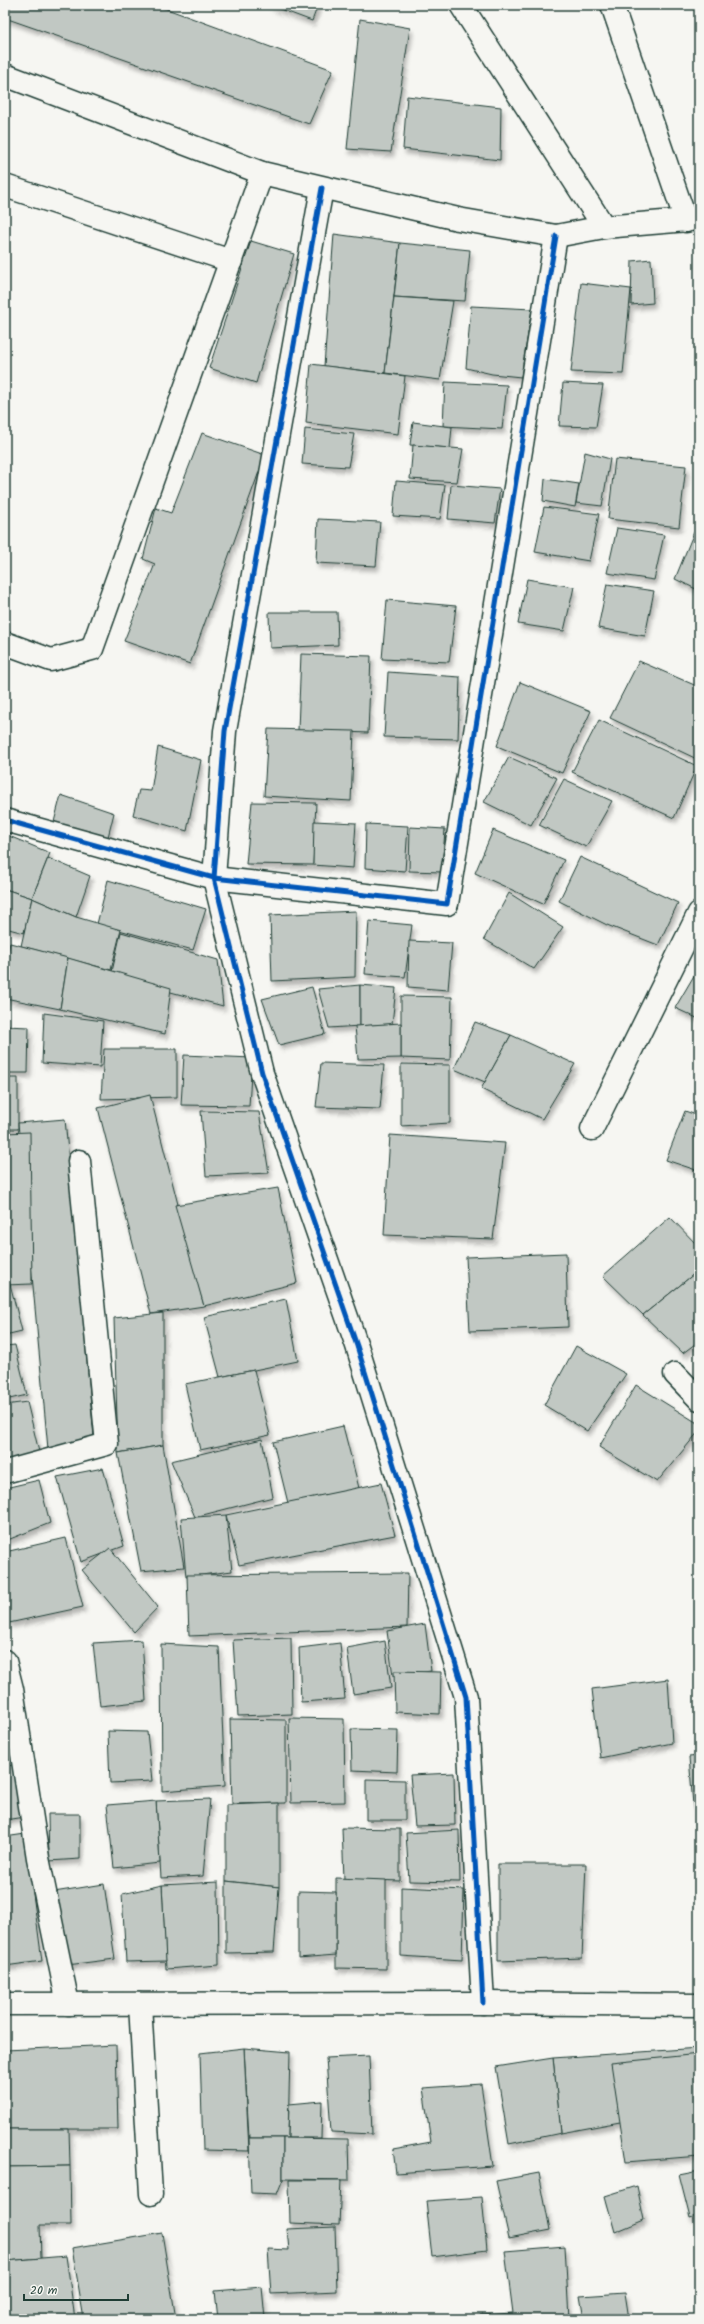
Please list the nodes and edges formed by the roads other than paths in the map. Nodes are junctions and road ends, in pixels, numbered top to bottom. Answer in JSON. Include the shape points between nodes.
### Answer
{"nodes":[{"id":1,"x":461,"y":5,"type":"edge"},
{"id":2,"x":612,"y":5,"type":"edge"},
{"id":3,"x":5,"y":75,"type":"edge"},
{"id":4,"x":262,"y":173,"type":"junction"},
{"id":5,"x":5,"y":186,"type":"edge"},
{"id":6,"x":322,"y":188,"type":"junction"},
{"id":7,"x":692,"y":220,"type":"edge"},
{"id":8,"x":604,"y":227,"type":"junction"},
{"id":9,"x":556,"y":236,"type":"junction"},
{"id":10,"x":231,"y":261,"type":"junction"},
{"id":11,"x":5,"y":643,"type":"edge"},
{"id":12,"x":5,"y":820,"type":"edge"},
{"id":13,"x":214,"y":878,"type":"junction"},
{"id":14,"x":699,"y":913,"type":"edge"},
{"id":15,"x":592,"y":1129,"type":"dead end"},
{"id":16,"x":79,"y":1160,"type":"dead end"},
{"id":17,"x":675,"y":1374,"type":"dead end"},
{"id":18,"x":699,"y":1399,"type":"edge"},
{"id":19,"x":5,"y":1472,"type":"edge"},
{"id":20,"x":5,"y":1661,"type":"edge"},
{"id":21,"x":484,"y":2003,"type":"junction"},
{"id":22,"x":5,"y":2004,"type":"edge"},
{"id":23,"x":68,"y":2004,"type":"junction"},
{"id":24,"x":140,"y":2004,"type":"junction"},
{"id":25,"x":699,"y":2005,"type":"edge"},
{"id":26,"x":151,"y":2194,"type":"dead end"}],
"edges":[{"from":1,"to":8,"type":"street"},
{"from":2,"to":7,"type":"street"},
{"from":3,"to":4,"type":"street"},
{"from":4,"to":6,"type":"street"},
{"from":4,"to":10,"type":"street"},
{"from":5,"to":10,"type":"street"},
{"from":6,"to":9,"type":"street","via":[[458,219]]},
{"from":6,"to":13,"type":"street","via":[[225,731]]},
{"from":7,"to":8,"type":"street"},
{"from":8,"to":9,"type":"street"},
{"from":9,"to":13,"type":"street","via":[[447,904]]},
{"from":10,"to":11,"type":"street","via":[[92,649],[51,660]]},
{"from":12,"to":13,"type":"street"},
{"from":13,"to":21,"type":"street","via":[[262,1073],[357,1346],[466,1697]]},
{"from":14,"to":15,"type":"street"},
{"from":16,"to":19,"type":"street","via":[[107,1444]]},
{"from":17,"to":18,"type":"street"},
{"from":20,"to":23,"type":"street","via":[[12,1689],[38,1858]]},
{"from":21,"to":24,"type":"street"},
{"from":21,"to":25,"type":"street"},
{"from":22,"to":23,"type":"street"},
{"from":23,"to":24,"type":"street"},
{"from":24,"to":26,"type":"street"}]}
